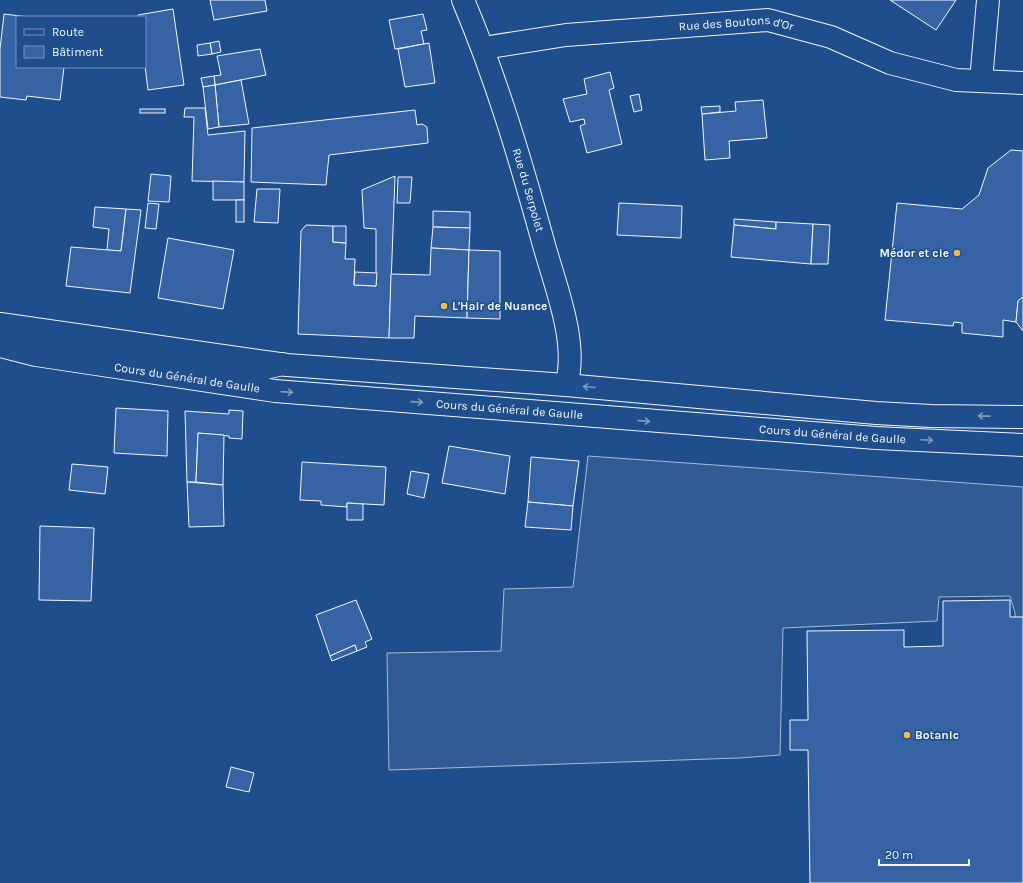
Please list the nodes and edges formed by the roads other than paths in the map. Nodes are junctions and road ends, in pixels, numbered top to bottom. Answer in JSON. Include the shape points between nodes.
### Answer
{"nodes":[{"id":1,"x":463,"y":0,"type":"edge"},
{"id":2,"x":988,"y":0,"type":"edge"},
{"id":3,"x":483,"y":48,"type":"junction"},
{"id":4,"x":981,"y":81,"type":"junction"},
{"id":5,"x":1023,"y":83,"type":"edge"},
{"id":6,"x":0,"y":324,"type":"edge"},
{"id":7,"x":0,"y":335,"type":"edge"},
{"id":8,"x":0,"y":346,"type":"edge"},
{"id":9,"x":282,"y":364,"type":"junction"},
{"id":10,"x":565,"y":399,"type":"junction"},
{"id":11,"x":612,"y":404,"type":"junction"},
{"id":12,"x":1023,"y":416,"type":"edge"},
{"id":13,"x":1023,"y":445,"type":"edge"}],
"edges":[{"from":1,"to":3,"type":"main road","name":"Rue du Serpolet"},
{"from":2,"to":4,"type":"main road"},
{"from":3,"to":4,"type":"main road","name":"Rue des Boutons d'Or","via":[[566,35],[768,20],[831,37],[890,63],[956,80]]},
{"from":3,"to":10,"type":"main road","name":"Rue du Serpolet","via":[[517,151],[566,325],[570,356]]},
{"from":4,"to":5,"type":"main road","name":"Rue des Boutons d'Or"},
{"from":6,"to":9,"type":"main road","name":"Cours du Général de Gaulle"},
{"from":7,"to":9,"type":"main road","via":[[247,373]]},
{"from":8,"to":10,"type":"main road","name":"Cours du Général de Gaulle","one_way":true,"via":[[36,355],[275,391]]},
{"from":9,"to":10,"type":"main road","name":"Cours du Général de Gaulle"},
{"from":11,"to":10,"type":"main road","name":"Cours du Général de Gaulle","one_way":true},
{"from":10,"to":11,"type":"main road","name":"Cours du Général de Gaulle"},
{"from":12,"to":11,"type":"main road","name":"Cours du Général de Gaulle","one_way":true,"via":[[931,416]]},
{"from":11,"to":13,"type":"main road","name":"Cours du Général de Gaulle","one_way":true,"via":[[876,438]]}]}
